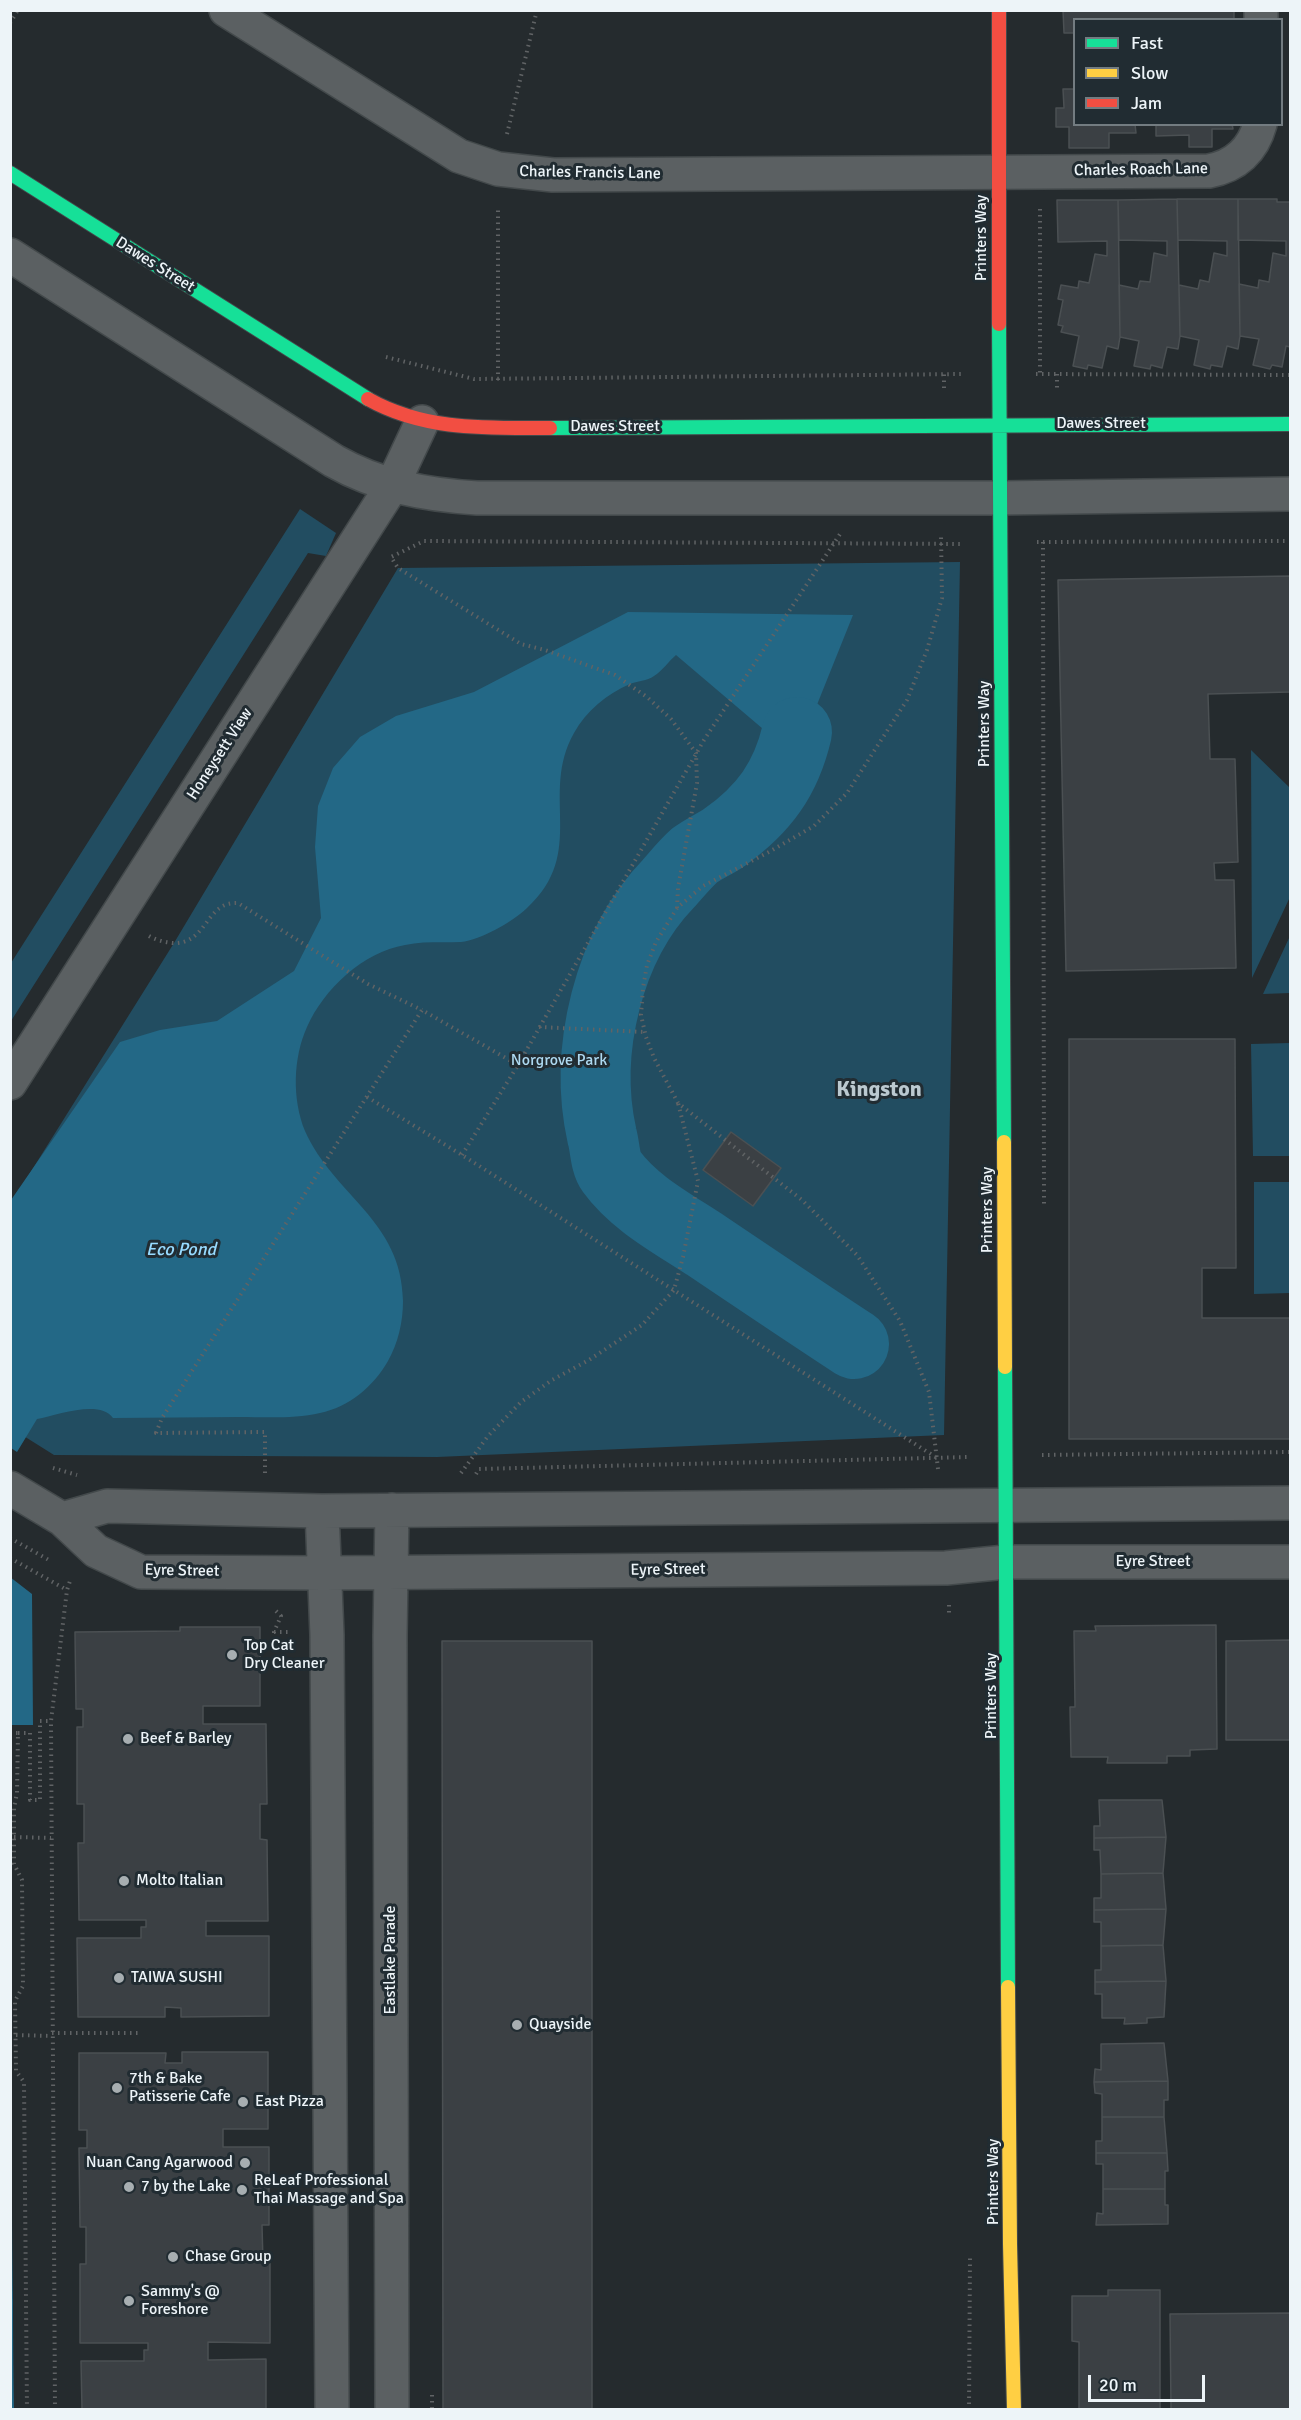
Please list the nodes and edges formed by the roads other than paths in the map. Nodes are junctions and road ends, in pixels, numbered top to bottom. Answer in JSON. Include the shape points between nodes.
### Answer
{"nodes":[{"id":1,"x":226,"y":10,"type":"edge"},
{"id":2,"x":999,"y":10,"type":"edge"},
{"id":3,"x":1259,"y":126,"type":"edge"},
{"id":4,"x":998,"y":171,"type":"junction"},
{"id":5,"x":10,"y":173,"type":"edge"},
{"id":6,"x":10,"y":255,"type":"edge"},
{"id":7,"x":422,"y":422,"type":"junction"},
{"id":8,"x":999,"y":424,"type":"junction"},
{"id":9,"x":1290,"y":424,"type":"edge"},
{"id":10,"x":392,"y":486,"type":"junction"},
{"id":11,"x":1290,"y":494,"type":"edge"},
{"id":12,"x":1000,"y":498,"type":"junction"},
{"id":13,"x":10,"y":1083,"type":"edge"},
{"id":14,"x":10,"y":1488,"type":"edge"},
{"id":15,"x":1290,"y":1503,"type":"edge"},
{"id":16,"x":1006,"y":1506,"type":"junction"},
{"id":17,"x":392,"y":1510,"type":"junction"},
{"id":18,"x":322,"y":1511,"type":"junction"},
{"id":19,"x":62,"y":1519,"type":"junction"},
{"id":20,"x":1006,"y":1562,"type":"junction"},
{"id":21,"x":1290,"y":1562,"type":"edge"},
{"id":22,"x":390,"y":1572,"type":"junction"},
{"id":23,"x":325,"y":1573,"type":"junction"},
{"id":24,"x":332,"y":2409,"type":"edge"},
{"id":25,"x":392,"y":2409,"type":"edge"},
{"id":26,"x":1014,"y":2409,"type":"edge"}],
"edges":[{"from":1,"to":4,"type":"street","name":"Charles Francis Lane","via":[[444,149],[498,169],[553,175]]},
{"from":2,"to":4,"type":"street","name":"Printers Way"},
{"from":3,"to":4,"type":"street","name":"Charles Roach Lane","via":[[1244,155],[1215,170]]},
{"from":4,"to":8,"type":"street","name":"Printers Way"},
{"from":5,"to":7,"type":"street","name":"Dawes Street","via":[[366,399]]},
{"from":6,"to":10,"type":"street","via":[[322,454]]},
{"from":7,"to":8,"type":"street","name":"Dawes Street","via":[[477,428]]},
{"from":7,"to":10,"type":"street","name":"Honeysett View"},
{"from":8,"to":9,"type":"street","name":"Dawes Street"},
{"from":8,"to":12,"type":"street","name":"Printers Way"},
{"from":10,"to":12,"type":"street","via":[[477,498]]},
{"from":10,"to":13,"type":"street","name":"Honeysett View"},
{"from":11,"to":12,"type":"street"},
{"from":12,"to":16,"type":"street","name":"Printers Way"},
{"from":14,"to":19,"type":"street","name":"Eyre Street"},
{"from":15,"to":16,"type":"street"},
{"from":16,"to":17,"type":"street"},
{"from":16,"to":20,"type":"street","name":"Printers Way"},
{"from":17,"to":18,"type":"street"},
{"from":17,"to":22,"type":"street","name":"Eastlake Parade"},
{"from":18,"to":19,"type":"street","via":[[107,1506]]},
{"from":18,"to":23,"type":"street"},
{"from":19,"to":23,"type":"street","name":"Eyre Street","via":[[96,1551],[141,1572]]},
{"from":20,"to":21,"type":"street","name":"Eyre Street"},
{"from":20,"to":22,"type":"street","name":"Eyre Street","via":[[946,1568]]},
{"from":20,"to":26,"type":"street","name":"Printers Way"},
{"from":22,"to":23,"type":"street","name":"Eyre Street"},
{"from":22,"to":25,"type":"street","name":"Eastlake Parade"},
{"from":23,"to":24,"type":"street"}]}
